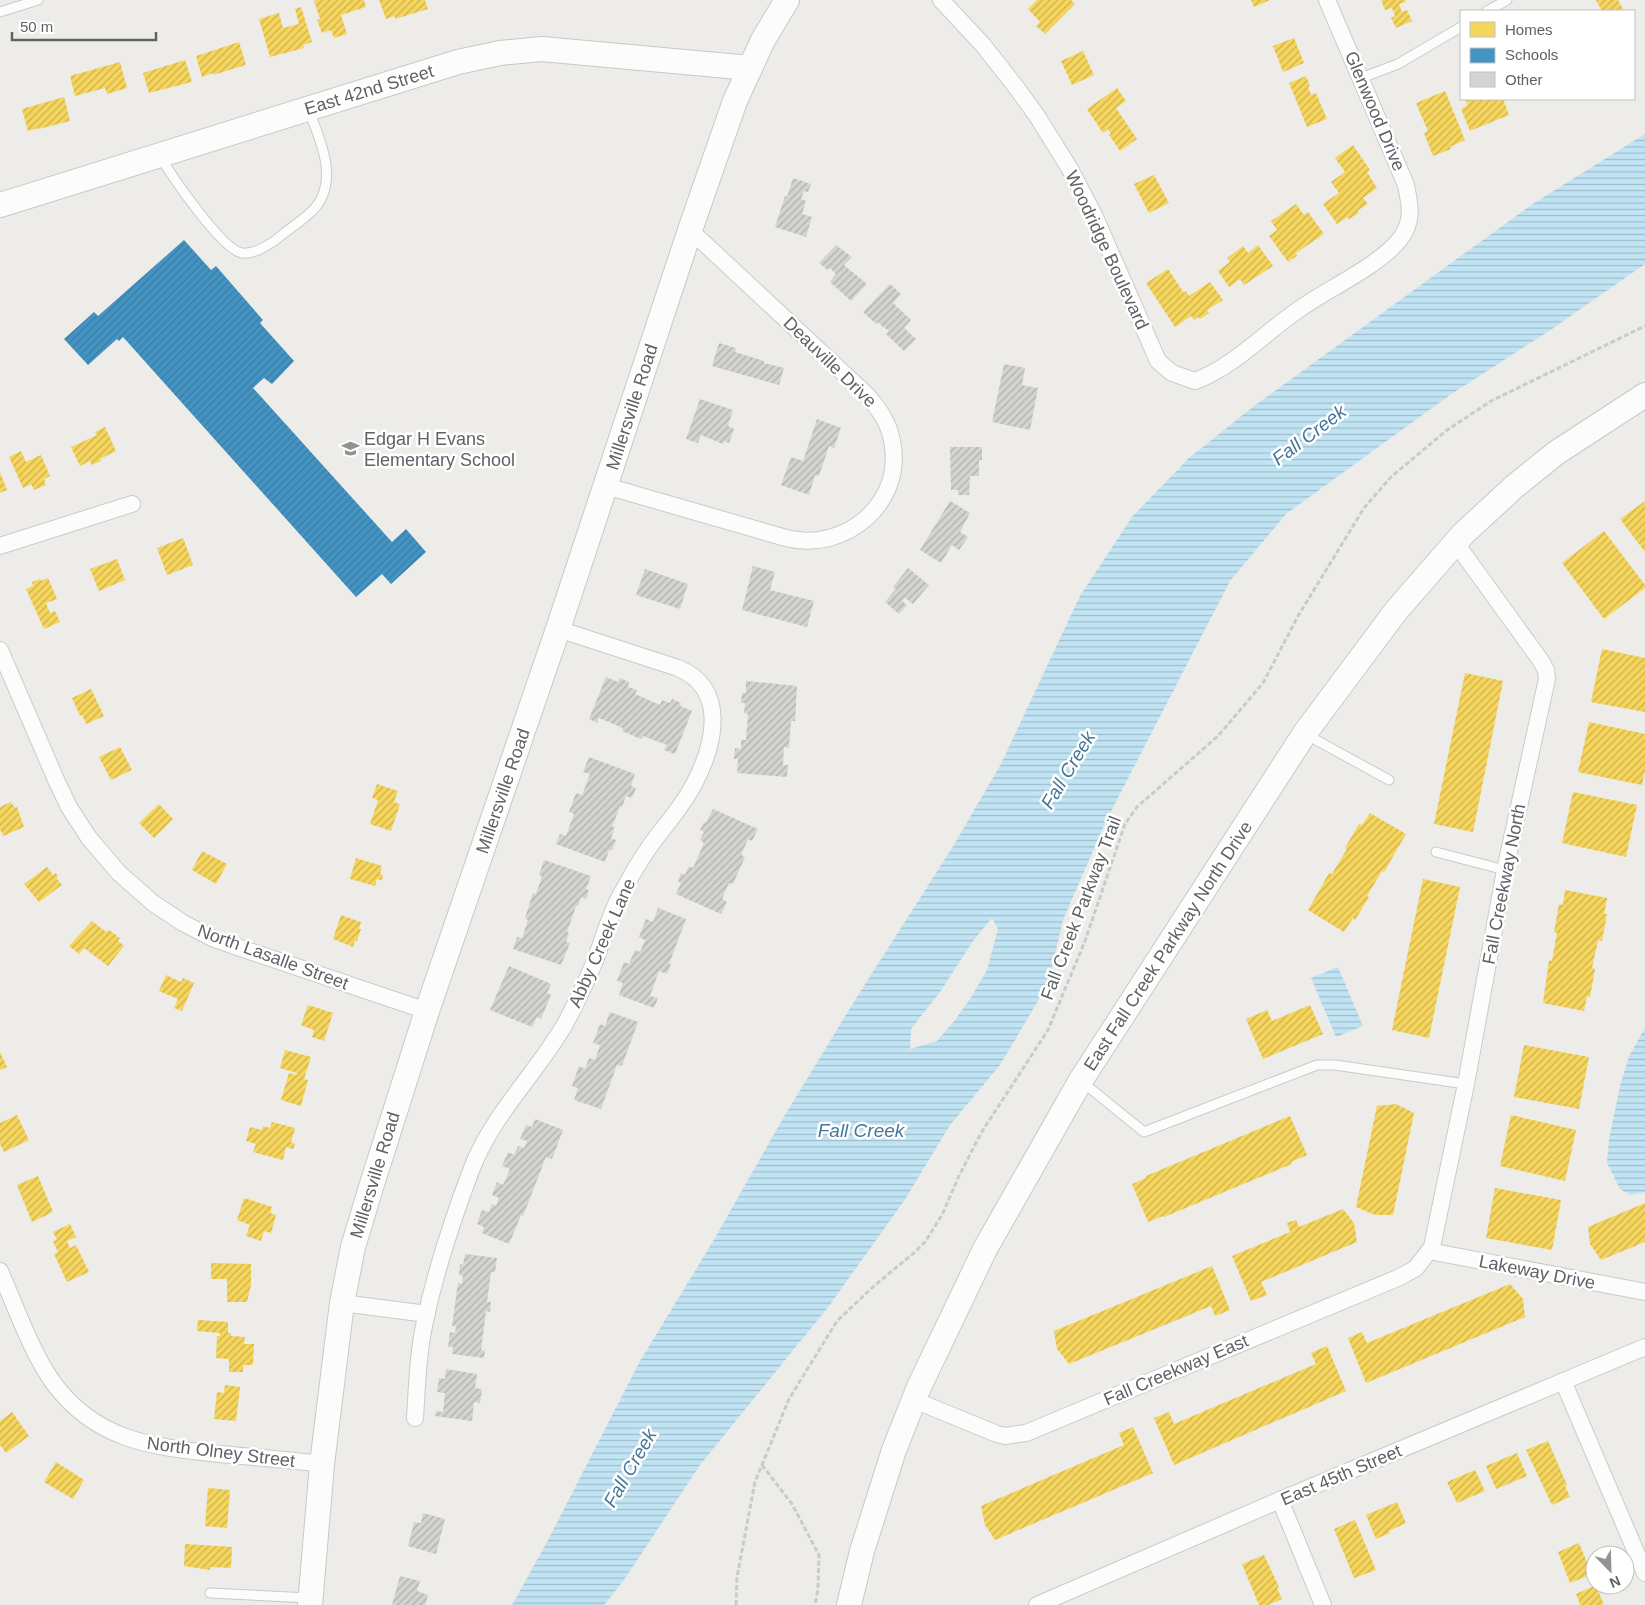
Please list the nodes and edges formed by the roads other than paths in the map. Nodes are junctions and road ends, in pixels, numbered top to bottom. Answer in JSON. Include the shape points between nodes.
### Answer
{"nodes":[{"id":1,"x":38,"y":0,"type":"edge"},
{"id":2,"x":786,"y":0,"type":"edge"},
{"id":3,"x":941,"y":0,"type":"edge"},
{"id":4,"x":1327,"y":0,"type":"edge"},
{"id":5,"x":1507,"y":0,"type":"edge"},
{"id":6,"x":1489,"y":10,"type":"edge"},
{"id":7,"x":0,"y":12,"type":"edge"},
{"id":8,"x":1460,"y":28,"type":"edge"},
{"id":9,"x":750,"y":68,"type":"junction"},
{"id":10,"x":1361,"y":78,"type":"junction"},
{"id":11,"x":308,"y":109,"type":"junction"},
{"id":12,"x":160,"y":155,"type":"junction"},
{"id":13,"x":0,"y":205,"type":"edge"},
{"id":14,"x":1409,"y":224,"type":"joint"},
{"id":15,"x":690,"y":230,"type":"junction"},
{"id":16,"x":1645,"y":395,"type":"edge"},
{"id":17,"x":606,"y":486,"type":"junction"},
{"id":18,"x":132,"y":504,"type":"dead end"},
{"id":19,"x":1455,"y":542,"type":"junction"},
{"id":20,"x":0,"y":546,"type":"edge"},
{"id":21,"x":558,"y":628,"type":"junction"},
{"id":22,"x":0,"y":650,"type":"edge"},
{"id":23,"x":1305,"y":734,"type":"junction"},
{"id":24,"x":1389,"y":780,"type":"dead end"},
{"id":25,"x":1436,"y":852,"type":"dead end"},
{"id":26,"x":1505,"y":870,"type":"junction"},
{"id":27,"x":427,"y":1011,"type":"junction"},
{"id":28,"x":1081,"y":1080,"type":"junction"},
{"id":29,"x":1466,"y":1084,"type":"junction"},
{"id":30,"x":1429,"y":1251,"type":"junction"},
{"id":31,"x":0,"y":1271,"type":"edge"},
{"id":32,"x":1645,"y":1292,"type":"edge"},
{"id":33,"x":342,"y":1302,"type":"junction"},
{"id":34,"x":427,"y":1314,"type":"junction"},
{"id":35,"x":1645,"y":1348,"type":"edge"},
{"id":36,"x":1563,"y":1382,"type":"junction"},
{"id":37,"x":914,"y":1400,"type":"junction"},
{"id":38,"x":415,"y":1418,"type":"dead end"},
{"id":39,"x":322,"y":1464,"type":"junction"},
{"id":40,"x":1280,"y":1500,"type":"junction"},
{"id":41,"x":1645,"y":1574,"type":"edge"},
{"id":42,"x":210,"y":1593,"type":"dead end"},
{"id":43,"x":310,"y":1602,"type":"edge"},
{"id":44,"x":849,"y":1605,"type":"edge"},
{"id":45,"x":1038,"y":1605,"type":"edge"},
{"id":46,"x":1322,"y":1605,"type":"edge"}],
"edges":[{"from":1,"to":7,"type":"lane"},
{"from":2,"to":9,"type":"street","name":"Millersville Road"},
{"from":3,"to":14,"type":"street","name":"Woodridge Boulevard","via":[[988,52],[1051,138],[1095,217],[1158,361],[1172,374],[1195,381],[1219,370],[1303,306],[1381,258],[1401,238]]},
{"from":4,"to":10,"type":"street","name":"Glenwood Drive"},
{"from":5,"to":6,"type":"lane"},
{"from":8,"to":10,"type":"lane","via":[[1398,64]]},
{"from":9,"to":11,"type":"street","name":"East 42nd Street","via":[[526,50],[471,58]]},
{"from":9,"to":15,"type":"street","name":"Millersville Road","via":[[735,100]]},
{"from":10,"to":14,"type":"street","name":"Glenwood Drive","via":[[1406,185],[1411,213]]},
{"from":11,"to":12,"type":"street","name":"East 42nd Street"},
{"from":11,"to":12,"type":"lane","via":[[327,167],[324,191],[316,207],[269,246],[243,253],[230,247],[175,181]]},
{"from":12,"to":13,"type":"street","name":"East 42nd Street"},
{"from":15,"to":17,"type":"street","name":"Millersville Road"},
{"from":15,"to":17,"type":"street","name":"Deauville Drive","via":[[879,409],[893,442],[893,469],[888,486],[876,510],[856,528],[840,536],[804,541]]},
{"from":16,"to":19,"type":"street","name":"East Fall Creek Parkway North Drive","via":[[1556,454],[1515,486]]},
{"from":17,"to":21,"type":"street","name":"Millersville Road"},
{"from":18,"to":20,"type":"street"},
{"from":19,"to":23,"type":"street","name":"East Fall Creek Parkway North Drive","via":[[1396,611]]},
{"from":19,"to":26,"type":"street","name":"Fall Creekway North","via":[[1541,661],[1547,679]]},
{"from":21,"to":27,"type":"street","name":"Millersville Road"},
{"from":21,"to":34,"type":"street","name":"Abby Creek Lane","via":[[678,668],[693,676],[709,696],[713,708],[712,727],[694,785],[624,888],[566,1021],[502,1112],[480,1151],[465,1184]]},
{"from":22,"to":27,"type":"street","name":"North Lasalle Street","via":[[69,807],[100,852],[132,886],[160,908],[214,939]]},
{"from":23,"to":24,"type":"lane"},
{"from":23,"to":28,"type":"street","name":"East Fall Creek Parkway North Drive"},
{"from":25,"to":26,"type":"lane"},
{"from":26,"to":29,"type":"street","name":"Fall Creekway North"},
{"from":27,"to":33,"type":"street","name":"Millersville Road","via":[[353,1247]]},
{"from":28,"to":29,"type":"lane","via":[[1144,1132],[1317,1064]]},
{"from":28,"to":37,"type":"street","name":"East Fall Creek Parkway North Drive","via":[[985,1249]]},
{"from":29,"to":30,"type":"street","name":"Fall Creekway North","via":[[1436,1236]]},
{"from":30,"to":32,"type":"street","name":"Lakeway Drive"},
{"from":30,"to":37,"type":"street","name":"Fall Creekway East","via":[[1416,1268],[1400,1277],[1026,1433],[997,1434]]},
{"from":31,"to":39,"type":"street","name":"North Olney Street","via":[[48,1375],[71,1404],[99,1425],[131,1440],[167,1448]]},
{"from":33,"to":34,"type":"street"},
{"from":33,"to":39,"type":"street","name":"Millersville Road"},
{"from":34,"to":38,"type":"street","name":"Abby Creek Lane"},
{"from":35,"to":36,"type":"street","name":"East 45th Street"},
{"from":36,"to":40,"type":"street","name":"East 45th Street"},
{"from":36,"to":41,"type":"street"},
{"from":37,"to":44,"type":"street","name":"East Fall Creek Parkway North Drive","via":[[894,1450],[862,1551]]},
{"from":39,"to":43,"type":"street","name":"Millersville Road"},
{"from":40,"to":45,"type":"street","name":"East 45th Street"},
{"from":40,"to":46,"type":"street"},
{"from":42,"to":43,"type":"lane"}]}
